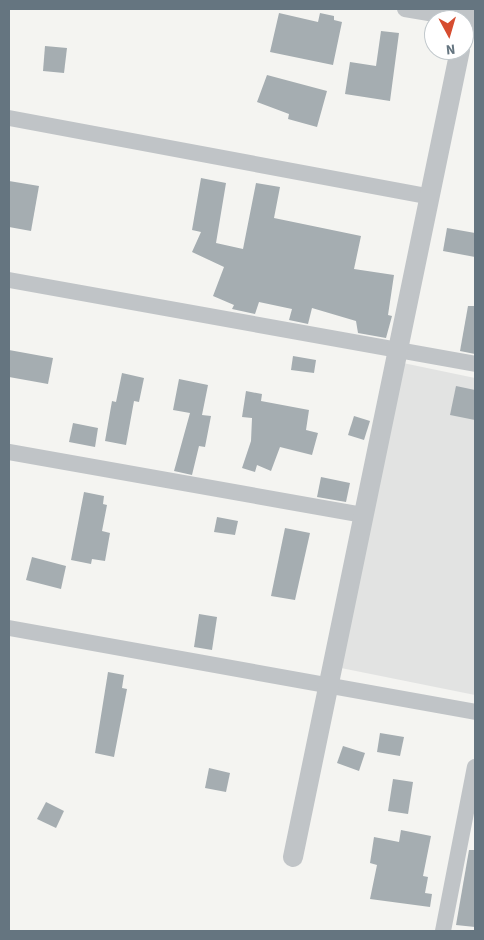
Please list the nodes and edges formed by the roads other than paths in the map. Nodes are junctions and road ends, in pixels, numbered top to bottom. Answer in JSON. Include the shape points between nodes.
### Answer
{"nodes":[{"id":1,"x":405,"y":9,"type":"edge"},
{"id":2,"x":424,"y":12,"type":"edge"},
{"id":3,"x":458,"y":60,"type":"edge"},
{"id":4,"x":9,"y":118,"type":"edge"},
{"id":5,"x":430,"y":197,"type":"junction"},
{"id":6,"x":9,"y":280,"type":"edge"},
{"id":7,"x":398,"y":350,"type":"junction"},
{"id":8,"x":475,"y":364,"type":"edge"},
{"id":9,"x":9,"y":452,"type":"edge"},
{"id":10,"x":362,"y":515,"type":"junction"},
{"id":11,"x":9,"y":628,"type":"edge"},
{"id":12,"x":329,"y":685,"type":"junction"},
{"id":13,"x":475,"y":712,"type":"edge"},
{"id":14,"x":475,"y":767,"type":"edge"},
{"id":15,"x":293,"y":857,"type":"dead end"},
{"id":16,"x":443,"y":931,"type":"edge"}],
"edges":[{"from":1,"to":2,"type":"street"},
{"from":3,"to":5,"type":"street"},
{"from":4,"to":5,"type":"street"},
{"from":5,"to":7,"type":"street"},
{"from":6,"to":7,"type":"street"},
{"from":7,"to":8,"type":"street"},
{"from":7,"to":10,"type":"street"},
{"from":9,"to":10,"type":"street"},
{"from":10,"to":12,"type":"street"},
{"from":11,"to":12,"type":"street"},
{"from":12,"to":13,"type":"street"},
{"from":12,"to":15,"type":"street"},
{"from":14,"to":16,"type":"street"}]}
